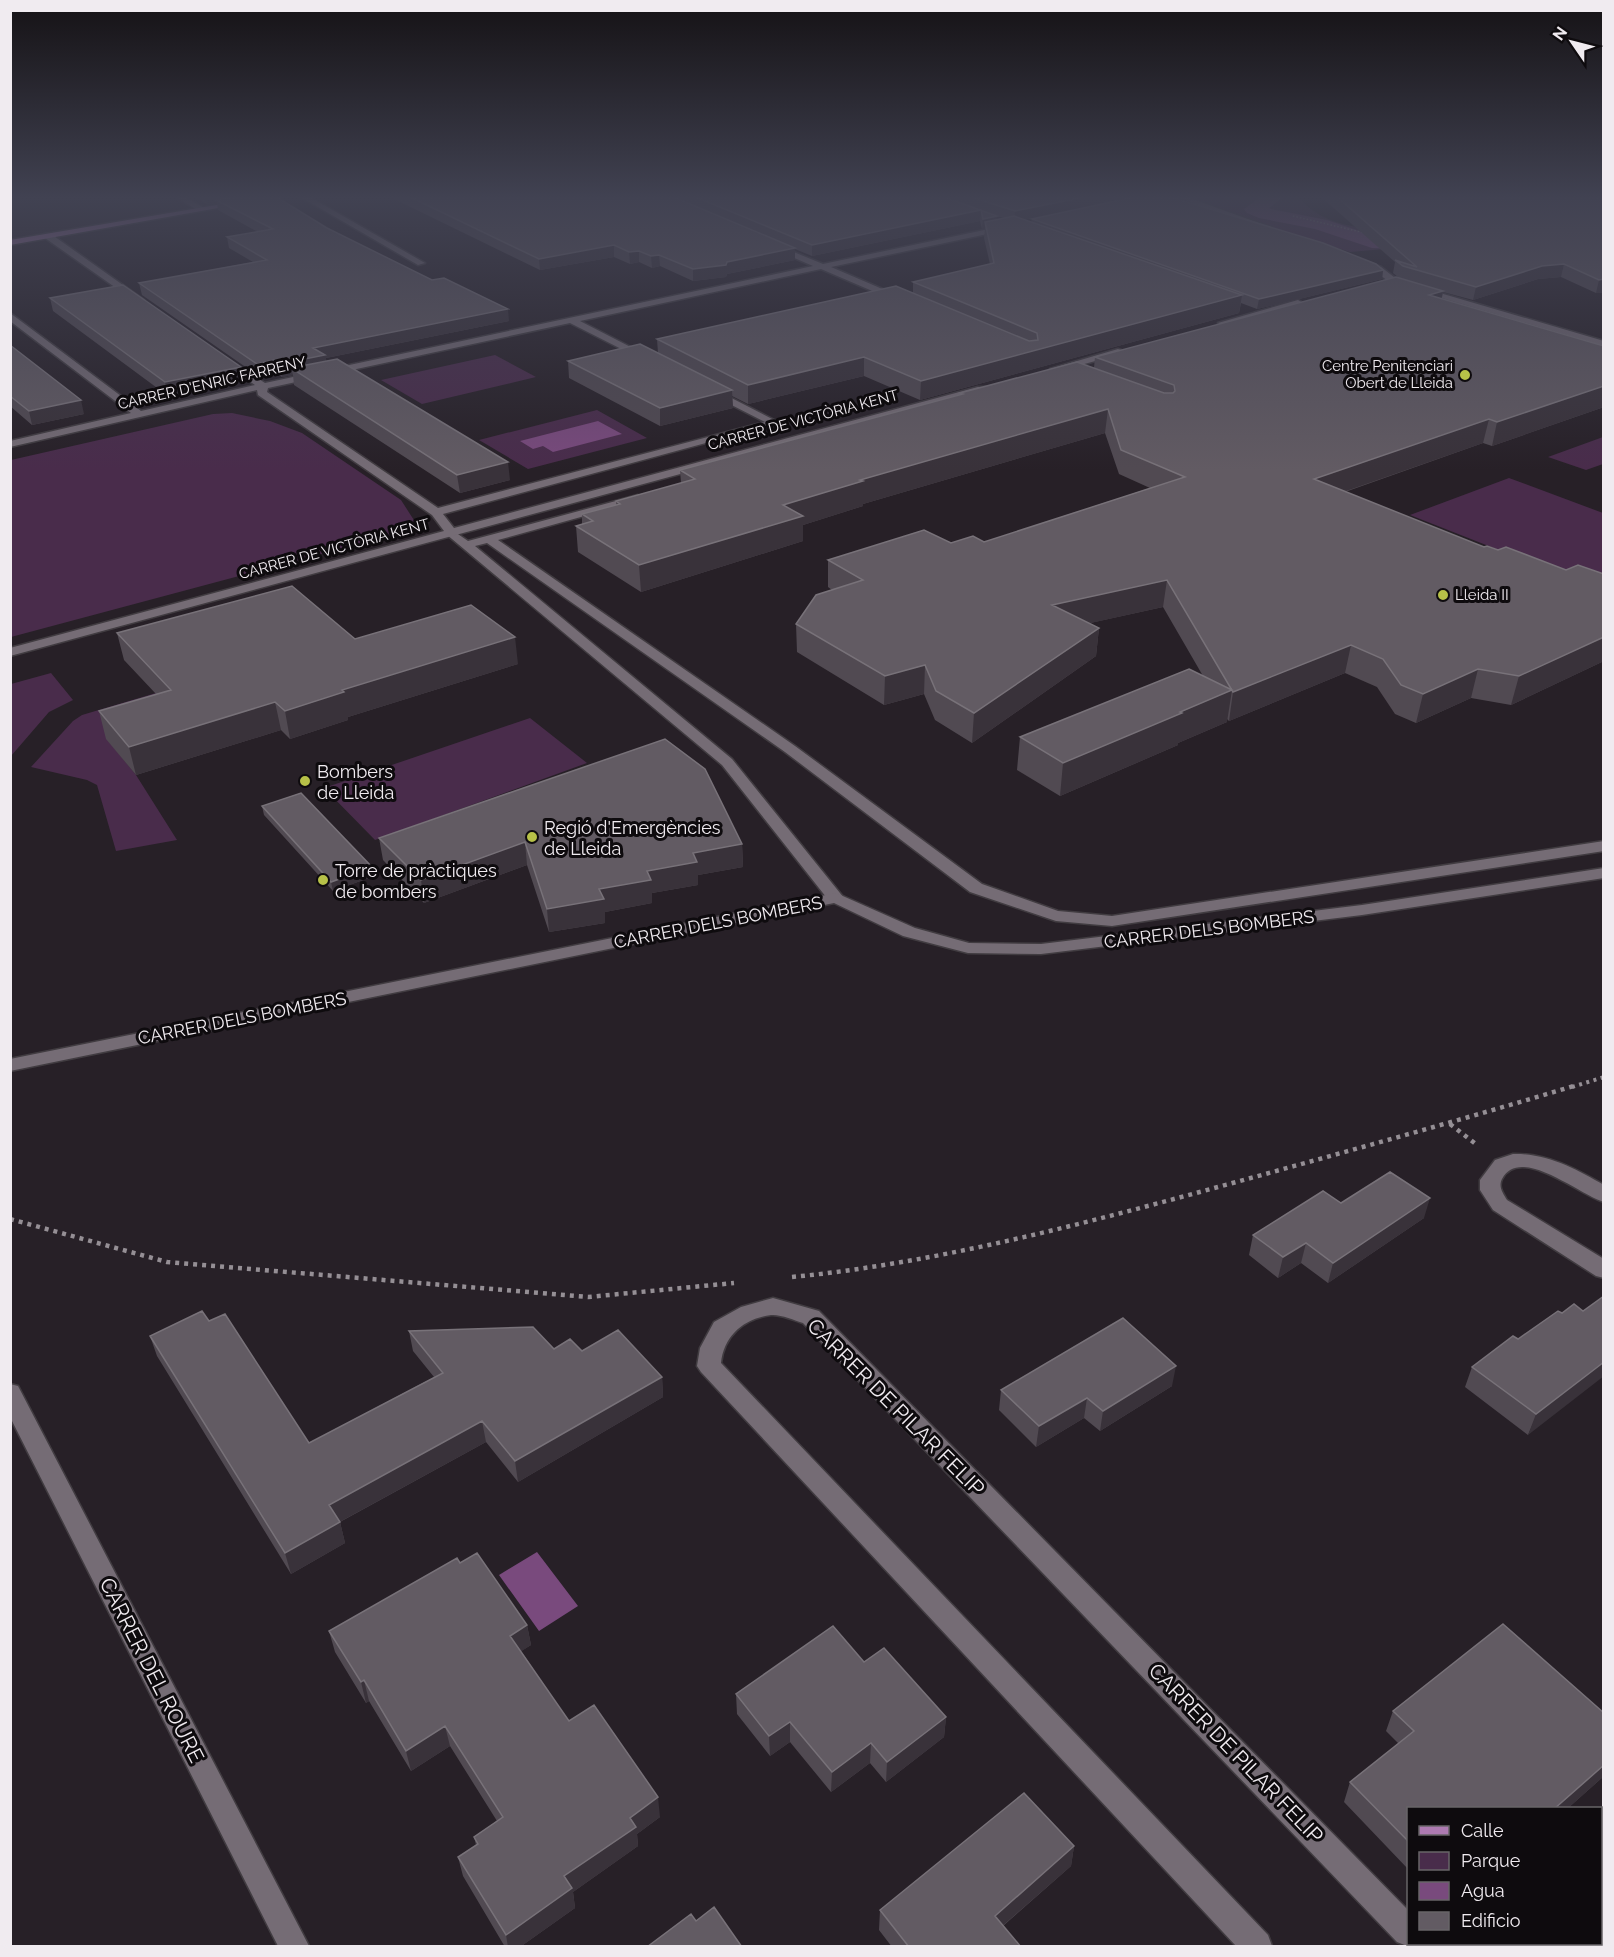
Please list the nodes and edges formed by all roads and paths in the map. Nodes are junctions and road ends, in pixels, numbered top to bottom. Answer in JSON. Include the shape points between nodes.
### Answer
{"nodes":[{"id":1,"x":122,"y":287,"type":"edge"},
{"id":2,"x":723,"y":287,"type":"edge"},
{"id":3,"x":871,"y":287,"type":"edge"},
{"id":4,"x":1394,"y":287,"type":"edge"},
{"id":5,"x":1395,"y":287,"type":"edge"},
{"id":6,"x":1311,"y":300,"type":"edge"},
{"id":7,"x":912,"y":305,"type":"edge"},
{"id":8,"x":152,"y":309,"type":"edge"},
{"id":9,"x":1242,"y":309,"type":"edge"},
{"id":10,"x":1256,"y":314,"type":"junction"},
{"id":11,"x":10,"y":316,"type":"edge"},
{"id":12,"x":1481,"y":319,"type":"edge"},
{"id":13,"x":571,"y":320,"type":"junction"},
{"id":14,"x":1275,"y":321,"type":"edge"},
{"id":15,"x":1214,"y":326,"type":"edge"},
{"id":16,"x":1604,"y":344,"type":"edge"},
{"id":17,"x":1135,"y":347,"type":"edge"},
{"id":18,"x":217,"y":354,"type":"edge"},
{"id":19,"x":657,"y":363,"type":"edge"},
{"id":20,"x":1044,"y":372,"type":"edge"},
{"id":21,"x":999,"y":384,"type":"edge"},
{"id":22,"x":699,"y":385,"type":"edge"},
{"id":23,"x":263,"y":386,"type":"junction"},
{"id":24,"x":140,"y":415,"type":"junction"},
{"id":25,"x":10,"y":444,"type":"edge"},
{"id":26,"x":649,"y":495,"type":"edge"},
{"id":27,"x":436,"y":512,"type":"junction"},
{"id":28,"x":452,"y":534,"type":"junction"},
{"id":29,"x":489,"y":539,"type":"junction"},
{"id":30,"x":469,"y":548,"type":"junction"},
{"id":31,"x":10,"y":652,"type":"edge"},
{"id":32,"x":1604,"y":846,"type":"edge"},
{"id":33,"x":1604,"y":873,"type":"edge"},
{"id":34,"x":836,"y":898,"type":"junction"},
{"id":35,"x":10,"y":1065,"type":"edge"},
{"id":36,"x":1604,"y":1077,"type":"edge"},
{"id":37,"x":1604,"y":1195,"type":"edge"},
{"id":38,"x":10,"y":1219,"type":"edge"},
{"id":39,"x":1604,"y":1270,"type":"edge"},
{"id":40,"x":785,"y":1278,"type":"dead end"},
{"id":41,"x":738,"y":1282,"type":"dead end"},
{"id":42,"x":10,"y":1393,"type":"edge"},
{"id":43,"x":1407,"y":1930,"type":"edge"},
{"id":44,"x":294,"y":1947,"type":"edge"},
{"id":45,"x":1257,"y":1947,"type":"edge"}],
"edges":[{"from":1,"to":8,"type":"street"},
{"from":2,"to":13,"type":"street","name":"CARRER D'ENRIC FARRENY"},
{"from":3,"to":7,"type":"street"},
{"from":4,"to":12,"type":"street"},
{"from":5,"to":16,"type":"street"},
{"from":6,"to":10,"type":"street"},
{"from":9,"to":10,"type":"street"},
{"from":10,"to":14,"type":"street"},
{"from":10,"to":15,"type":"street"},
{"from":11,"to":24,"type":"street","via":[[26,333]]},
{"from":13,"to":19,"type":"street"},
{"from":13,"to":23,"type":"street","name":"CARRER D'ENRIC FARRENY"},
{"from":17,"to":20,"type":"street"},
{"from":18,"to":23,"type":"street"},
{"from":21,"to":28,"type":"street","name":"CARRER DE VICTÒRIA KENT"},
{"from":22,"to":27,"type":"street","name":"CARRER DE VICTÒRIA KENT","via":[[775,423]]},
{"from":23,"to":24,"type":"street","name":"CARRER D'ENRIC FARRENY"},
{"from":23,"to":27,"type":"street","via":[[262,393]]},
{"from":24,"to":25,"type":"street","name":"CARRER D'ENRIC FARRENY"},
{"from":26,"to":29,"type":"street"},
{"from":27,"to":28,"type":"street"},
{"from":28,"to":30,"type":"street"},
{"from":28,"to":31,"type":"street","name":"CARRER DE VICTÒRIA KENT"},
{"from":29,"to":30,"type":"street"},
{"from":29,"to":32,"type":"street","via":[[790,749],[976,888],[1056,915],[1112,921]]},
{"from":30,"to":34,"type":"street","via":[[727,762]]},
{"from":33,"to":34,"type":"street","name":"CARRER DELS BOMBERS","via":[[1362,910],[1041,949],[968,948],[909,932]]},
{"from":34,"to":35,"type":"street","name":"CARRER DELS BOMBERS"},
{"from":36,"to":40,"type":"path","via":[[1449,1124],[1066,1229],[844,1272]]},
{"from":37,"to":39,"type":"street","via":[[1542,1163],[1521,1161],[1502,1165],[1490,1180],[1490,1190],[1500,1204]]},
{"from":38,"to":41,"type":"path","via":[[167,1262],[588,1297]]},
{"from":42,"to":44,"type":"street","name":"CARRER DEL ROURE"},
{"from":43,"to":45,"type":"street","name":"CARRER DE PILAR FELIP","via":[[811,1317],[773,1306],[749,1313],[722,1328],[711,1348],[709,1366]]}]}
